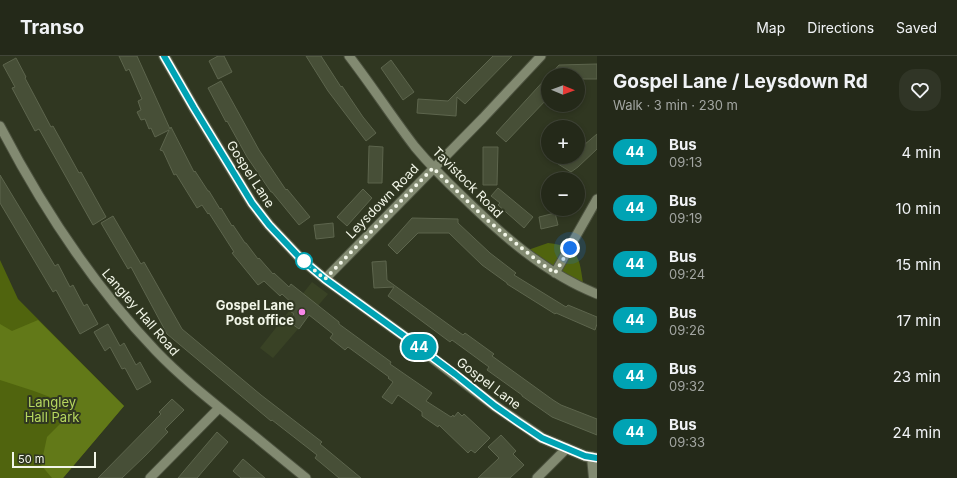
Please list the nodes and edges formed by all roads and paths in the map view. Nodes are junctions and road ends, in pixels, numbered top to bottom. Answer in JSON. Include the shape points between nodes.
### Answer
{"nodes":[{"id":1,"x":164,"y":56,"type":"edge"},
{"id":2,"x":349,"y":56,"type":"edge"},
{"id":3,"x":541,"y":56,"type":"edge"},
{"id":4,"x":0,"y":126,"type":"edge"},
{"id":5,"x":433,"y":168,"type":"junction"},
{"id":6,"x":597,"y":199,"type":"edge"},
{"id":7,"x":555,"y":273,"type":"junction"},
{"id":8,"x":325,"y":279,"type":"junction"},
{"id":9,"x":597,"y":294,"type":"edge"},
{"id":10,"x":219,"y":408,"type":"junction"},
{"id":11,"x":567,"y":448,"type":"junction"},
{"id":12,"x":595,"y":458,"type":"edge"},
{"id":13,"x":150,"y":478,"type":"edge"},
{"id":14,"x":306,"y":478,"type":"edge"},
{"id":15,"x":537,"y":478,"type":"edge"},
{"id":16,"x":594,"y":478,"type":"edge"}],
"edges":[{"from":1,"to":8,"type":"street","name":"Gospel Lane","via":[[252,203],[288,246]]},
{"from":2,"to":5,"type":"street","name":"Tavistock Road"},
{"from":3,"to":5,"type":"street","name":"Leysdown Road"},
{"from":4,"to":10,"type":"street","name":"Langley Hall Road","via":[[42,200],[92,275],[156,351]]},
{"from":5,"to":7,"type":"street","name":"Tavistock Road","via":[[487,220]]},
{"from":5,"to":8,"type":"street","name":"Leysdown Road"},
{"from":6,"to":7,"type":"street"},
{"from":7,"to":9,"type":"street","name":"Tavistock Road"},
{"from":8,"to":11,"type":"street","name":"Gospel Lane","via":[[495,406],[542,438]]},
{"from":10,"to":13,"type":"street"},
{"from":10,"to":14,"type":"street","name":"Langley Hall Road"},
{"from":11,"to":12,"type":"street","name":"Gospel Lane"},
{"from":11,"to":15,"type":"street"},
{"from":12,"to":16,"type":"street"}]}
